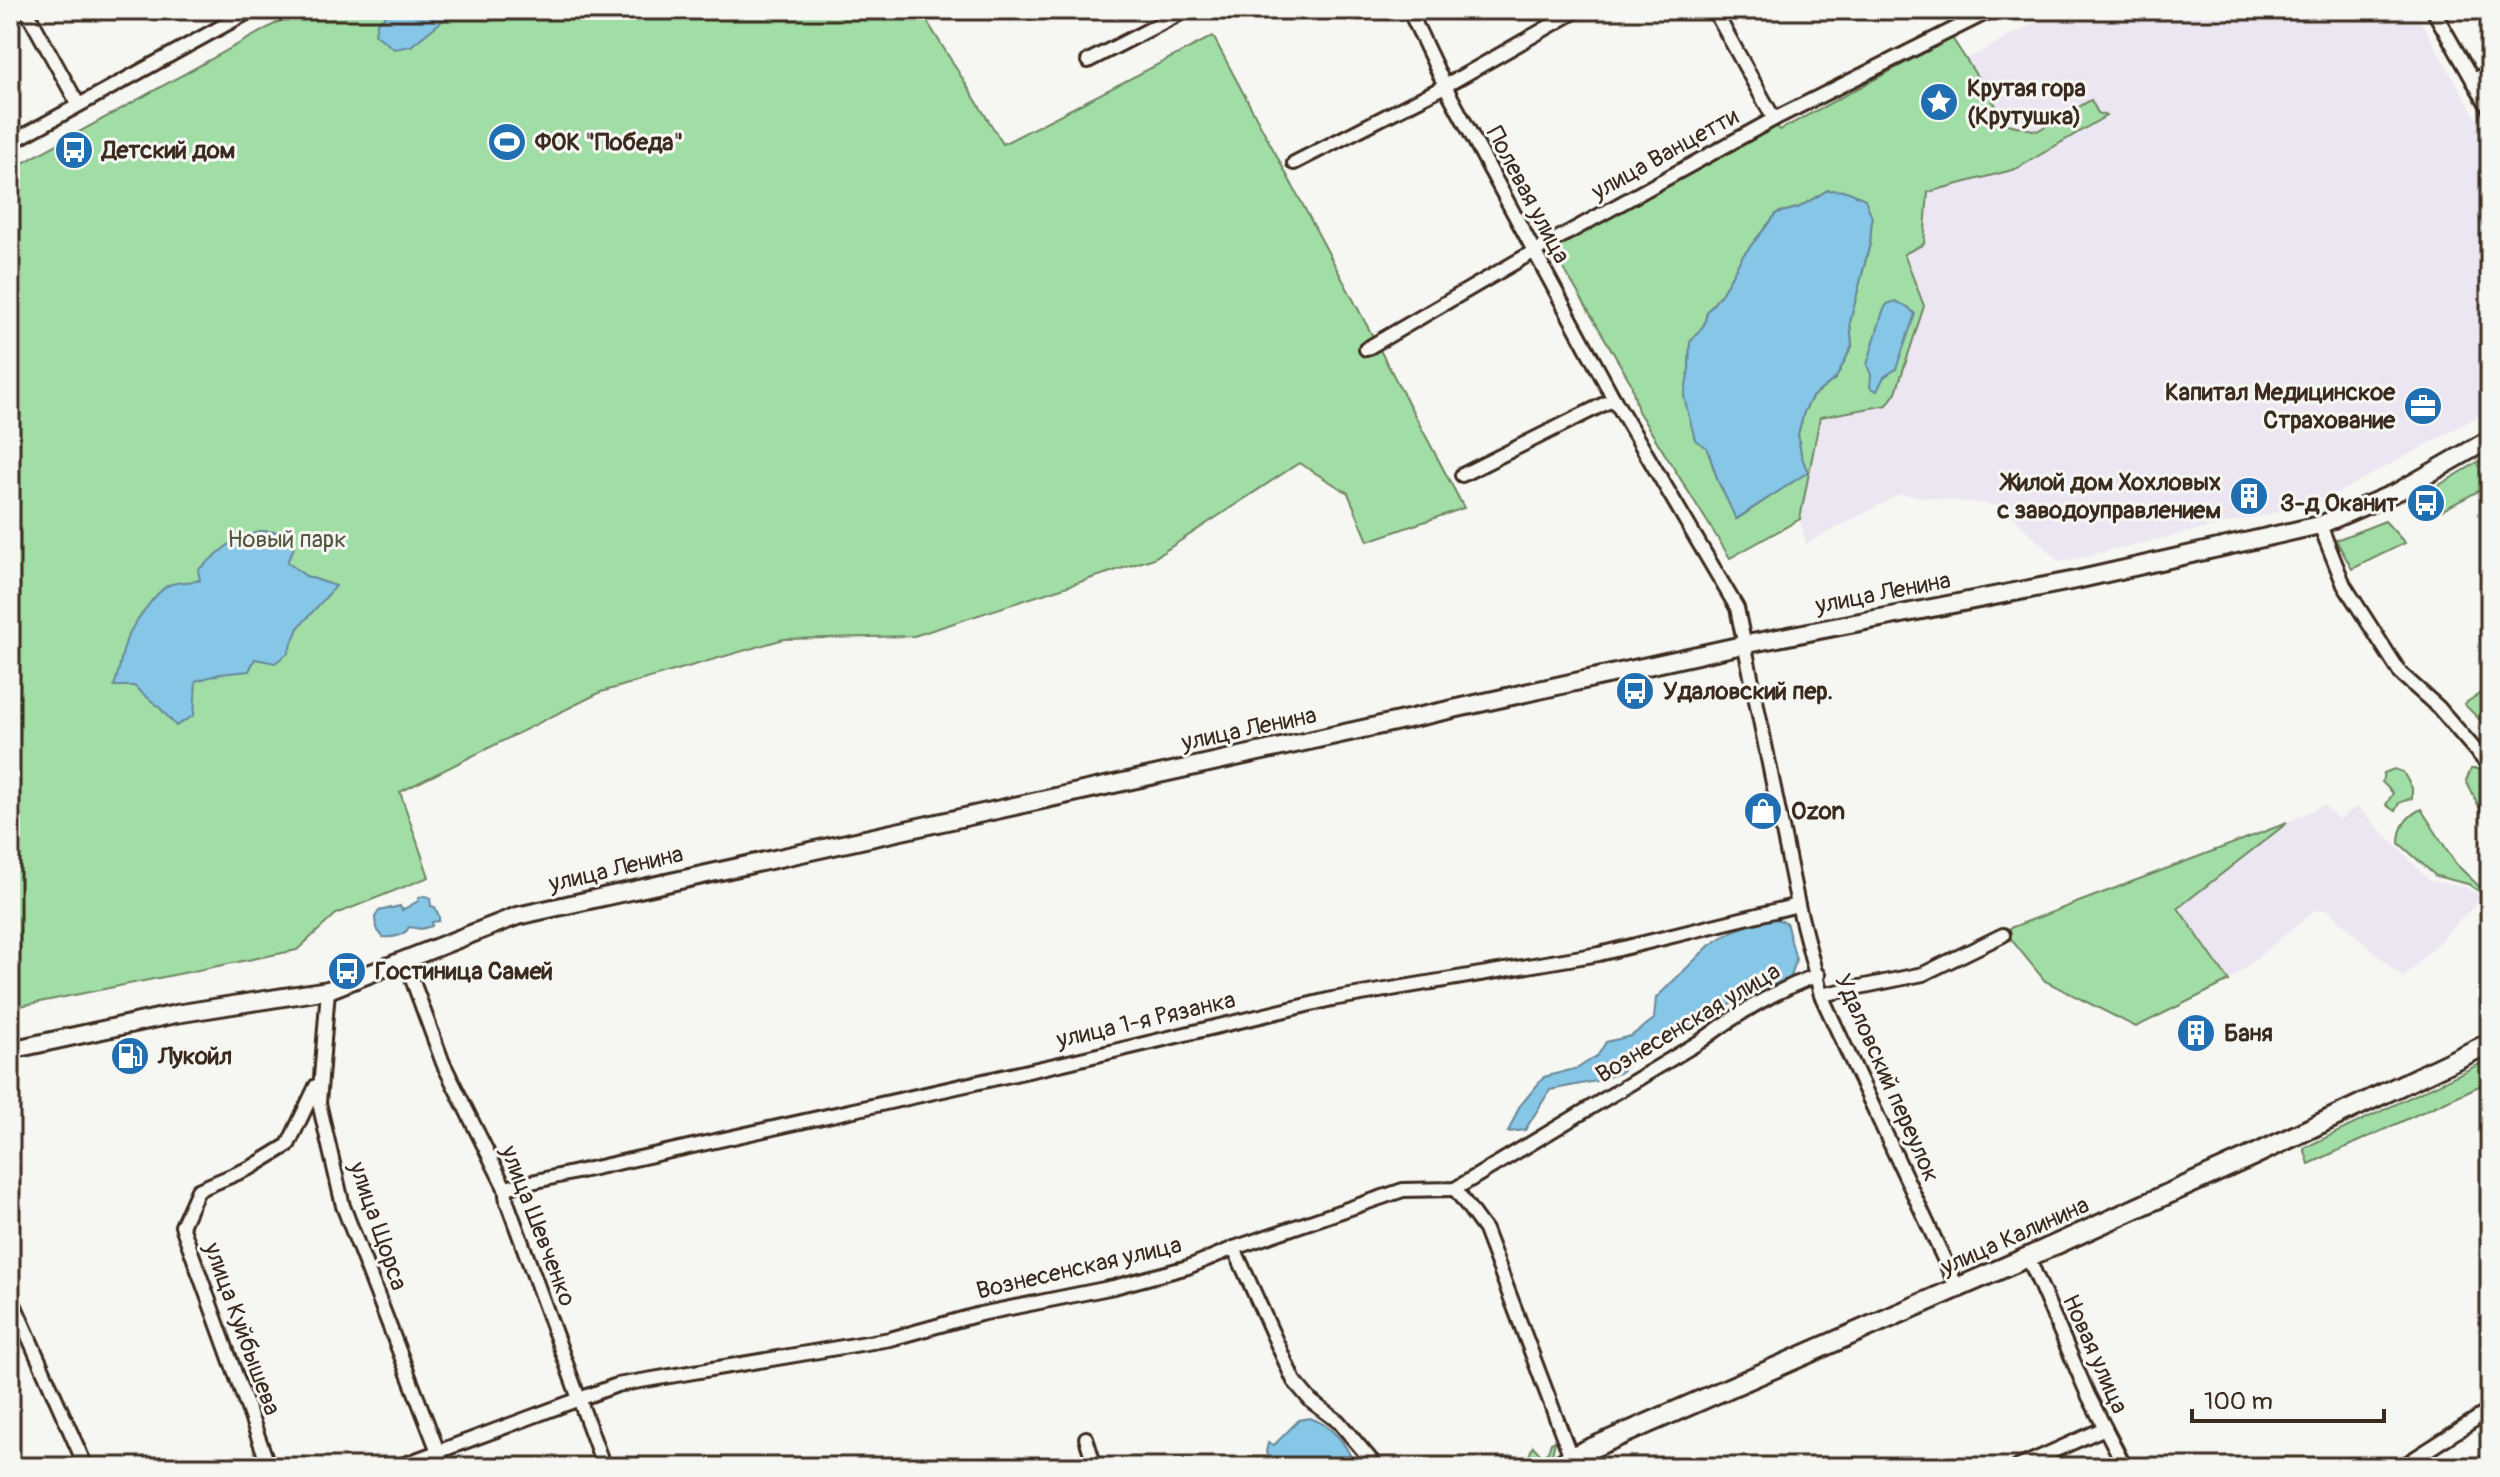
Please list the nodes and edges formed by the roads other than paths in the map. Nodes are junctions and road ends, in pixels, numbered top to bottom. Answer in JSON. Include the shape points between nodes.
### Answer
{"nodes":[{"id":1,"x":26,"y":10,"type":"edge"},
{"id":2,"x":252,"y":10,"type":"edge"},
{"id":3,"x":1187,"y":10,"type":"edge"},
{"id":4,"x":1409,"y":10,"type":"edge"},
{"id":5,"x":1578,"y":10,"type":"edge"},
{"id":6,"x":1714,"y":10,"type":"edge"},
{"id":7,"x":1992,"y":10,"type":"edge"},
{"id":8,"x":2433,"y":10,"type":"edge"},
{"id":9,"x":1088,"y":61,"type":"dead end"},
{"id":10,"x":2490,"y":71,"type":"edge"},
{"id":11,"x":2473,"y":81,"type":"junction"},
{"id":12,"x":1445,"y":86,"type":"junction"},
{"id":13,"x":78,"y":104,"type":"junction"},
{"id":14,"x":2490,"y":110,"type":"edge"},
{"id":15,"x":1774,"y":119,"type":"junction"},
{"id":16,"x":10,"y":143,"type":"edge"},
{"id":17,"x":1294,"y":163,"type":"dead end"},
{"id":18,"x":1533,"y":252,"type":"junction"},
{"id":19,"x":1366,"y":349,"type":"dead end"},
{"id":20,"x":1614,"y":399,"type":"junction"},
{"id":21,"x":2490,"y":439,"type":"edge"},
{"id":22,"x":1462,"y":475,"type":"dead end"},
{"id":23,"x":2320,"y":525,"type":"junction"},
{"id":24,"x":1747,"y":644,"type":"junction"},
{"id":25,"x":2490,"y":767,"type":"edge"},
{"id":26,"x":1798,"y":905,"type":"junction"},
{"id":27,"x":2003,"y":935,"type":"dead end"},
{"id":28,"x":405,"y":960,"type":"junction"},
{"id":29,"x":1818,"y":975,"type":"junction"},
{"id":30,"x":328,"y":990,"type":"junction"},
{"id":31,"x":1821,"y":995,"type":"junction"},
{"id":32,"x":2490,"y":1043,"type":"edge"},
{"id":33,"x":10,"y":1050,"type":"edge"},
{"id":34,"x":319,"y":1079,"type":"junction"},
{"id":35,"x":505,"y":1188,"type":"junction"},
{"id":36,"x":1455,"y":1189,"type":"junction"},
{"id":37,"x":1234,"y":1248,"type":"junction"},
{"id":38,"x":2028,"y":1257,"type":"junction"},
{"id":39,"x":1957,"y":1287,"type":"junction"},
{"id":40,"x":10,"y":1295,"type":"edge"},
{"id":41,"x":580,"y":1398,"type":"junction"},
{"id":42,"x":2490,"y":1410,"type":"edge"},
{"id":43,"x":2105,"y":1428,"type":"junction"},
{"id":44,"x":1086,"y":1438,"type":"dead end"},
{"id":45,"x":438,"y":1451,"type":"junction"},
{"id":46,"x":1564,"y":1462,"type":"edge"},
{"id":47,"x":86,"y":1467,"type":"edge"},
{"id":48,"x":269,"y":1467,"type":"edge"},
{"id":49,"x":397,"y":1467,"type":"edge"},
{"id":50,"x":444,"y":1467,"type":"edge"},
{"id":51,"x":604,"y":1467,"type":"edge"},
{"id":52,"x":1095,"y":1467,"type":"edge"},
{"id":53,"x":1377,"y":1467,"type":"edge"},
{"id":54,"x":2018,"y":1467,"type":"edge"},
{"id":55,"x":2125,"y":1467,"type":"edge"},
{"id":56,"x":2401,"y":1467,"type":"edge"}],
"edges":[{"from":1,"to":13,"type":"street"},
{"from":2,"to":13,"type":"street"},
{"from":3,"to":9,"type":"street"},
{"from":4,"to":12,"type":"street","name":"Полевая улица"},
{"from":5,"to":12,"type":"street"},
{"from":6,"to":15,"type":"street"},
{"from":7,"to":15,"type":"street","name":"улица Ванцетти"},
{"from":8,"to":11,"type":"street"},
{"from":10,"to":11,"type":"street"},
{"from":11,"to":14,"type":"street"},
{"from":12,"to":17,"type":"street"},
{"from":12,"to":18,"type":"street","name":"Полевая улица"},
{"from":13,"to":16,"type":"street"},
{"from":15,"to":18,"type":"street","name":"улица Ванцетти"},
{"from":18,"to":19,"type":"street","name":"улица Ванцетти"},
{"from":18,"to":20,"type":"street","name":"Полевая улица"},
{"from":20,"to":22,"type":"street"},
{"from":20,"to":24,"type":"street","name":"Полевая улица","via":[[1737,608]]},
{"from":21,"to":23,"type":"street","name":"улица Ленина","via":[[2399,491]]},
{"from":23,"to":24,"type":"street","name":"улица Ленина","via":[[2076,580]]},
{"from":23,"to":25,"type":"street","via":[[2344,585],[2401,674]]},
{"from":24,"to":26,"type":"street","name":"Удаловский переулок"},
{"from":24,"to":28,"type":"street","name":"улица Ленина","via":[[517,916]]},
{"from":26,"to":29,"type":"street","name":"Удаловский переулок"},
{"from":26,"to":35,"type":"street","name":"улица 1-я Рязанка","via":[[1599,954],[1332,999]]},
{"from":27,"to":31,"type":"street","via":[[1923,974]]},
{"from":28,"to":30,"type":"street","name":"улица Ленина"},
{"from":28,"to":35,"type":"street","name":"улица Шевченко","via":[[443,1063]]},
{"from":29,"to":31,"type":"street","name":"Удаловский переулок"},
{"from":29,"to":36,"type":"street","name":"Вознесенская улица","via":[[1729,1020]]},
{"from":30,"to":33,"type":"street","name":"улица Ленина","via":[[176,1014]]},
{"from":30,"to":34,"type":"street","name":"улица Щорса"},
{"from":31,"to":39,"type":"street","name":"Удаловский переулок"},
{"from":32,"to":38,"type":"main road","name":"улица Калинина"},
{"from":34,"to":45,"type":"street","name":"улица Щорса","via":[[319,1103],[343,1206]]},
{"from":34,"to":48,"type":"street","name":"улица Куйбышева","via":[[288,1145],[198,1190],[182,1226]]},
{"from":35,"to":41,"type":"street","name":"улица Шевченко"},
{"from":36,"to":37,"type":"street","name":"Вознесенская улица","via":[[1403,1190]]},
{"from":36,"to":46,"type":"street","via":[[1485,1230]]},
{"from":37,"to":41,"type":"street","name":"Вознесенская улица","via":[[1114,1287],[980,1314],[890,1339],[617,1385]]},
{"from":37,"to":53,"type":"street","via":[[1294,1381]]},
{"from":38,"to":39,"type":"main road","name":"улица Калинина"},
{"from":38,"to":43,"type":"street","name":"Новая улица"},
{"from":39,"to":46,"type":"main road","name":"улица Калинина"},
{"from":40,"to":47,"type":"street"},
{"from":41,"to":45,"type":"street","name":"Вознесенская улица"},
{"from":41,"to":51,"type":"street","name":"улица Шевченко"},
{"from":42,"to":56,"type":"street"},
{"from":43,"to":54,"type":"street"},
{"from":43,"to":55,"type":"street","name":"Новая улица"},
{"from":44,"to":52,"type":"street"},
{"from":45,"to":49,"type":"street","name":"Вознесенская улица"},
{"from":45,"to":50,"type":"street","name":"улица Щорса"}]}
